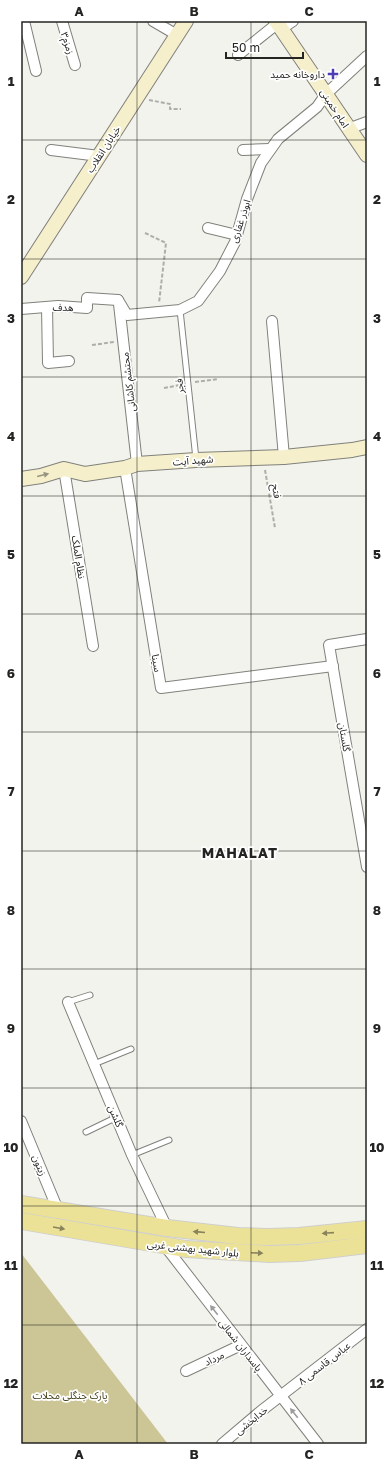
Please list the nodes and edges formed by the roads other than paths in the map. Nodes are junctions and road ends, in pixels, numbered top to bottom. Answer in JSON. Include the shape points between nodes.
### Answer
{"nodes":[{"id":1,"x":24,"y":21,"type":"edge"},
{"id":2,"x":62,"y":21,"type":"edge"},
{"id":3,"x":154,"y":21,"type":"edge"},
{"id":4,"x":186,"y":21,"type":"edge"},
{"id":5,"x":293,"y":21,"type":"edge"},
{"id":6,"x":278,"y":24,"type":"edge"},
{"id":7,"x":177,"y":35,"type":"junction"},
{"id":8,"x":238,"y":55,"type":"dead end"},
{"id":9,"x":367,"y":56,"type":"edge"},
{"id":10,"x":75,"y":65,"type":"dead end"},
{"id":11,"x":36,"y":71,"type":"dead end"},
{"id":12,"x":326,"y":94,"type":"junction"},
{"id":13,"x":367,"y":122,"type":"edge"},
{"id":14,"x":348,"y":129,"type":"junction"},
{"id":15,"x":270,"y":149,"type":"junction"},
{"id":16,"x":52,"y":150,"type":"dead end"},
{"id":17,"x":243,"y":150,"type":"dead end"},
{"id":18,"x":99,"y":156,"type":"junction"},
{"id":19,"x":367,"y":156,"type":"edge"},
{"id":20,"x":208,"y":228,"type":"dead end"},
{"id":21,"x":237,"y":235,"type":"junction"},
{"id":22,"x":21,"y":277,"type":"edge"},
{"id":23,"x":118,"y":300,"type":"junction"},
{"id":24,"x":47,"y":307,"type":"junction"},
{"id":25,"x":21,"y":309,"type":"edge"},
{"id":26,"x":180,"y":310,"type":"junction"},
{"id":27,"x":272,"y":320,"type":"dead end"},
{"id":28,"x":68,"y":361,"type":"dead end"},
{"id":29,"x":367,"y":447,"type":"edge"},
{"id":30,"x":284,"y":457,"type":"junction"},
{"id":31,"x":196,"y":460,"type":"junction"},
{"id":32,"x":131,"y":466,"type":"junction"},
{"id":33,"x":64,"y":469,"type":"junction"},
{"id":34,"x":21,"y":479,"type":"edge"},
{"id":35,"x":367,"y":639,"type":"edge"},
{"id":36,"x":93,"y":646,"type":"dead end"},
{"id":37,"x":332,"y":666,"type":"junction"},
{"id":38,"x":363,"y":820,"type":"edge"},
{"id":39,"x":367,"y":864,"type":"edge"},
{"id":40,"x":90,"y":995,"type":"dead end"},
{"id":41,"x":68,"y":1002,"type":"joint"},
{"id":42,"x":131,"y":1048,"type":"dead end"},
{"id":43,"x":94,"y":1064,"type":"junction"},
{"id":44,"x":117,"y":1118,"type":"junction"},
{"id":45,"x":21,"y":1120,"type":"edge"},
{"id":46,"x":86,"y":1132,"type":"dead end"},
{"id":47,"x":169,"y":1140,"type":"dead end"},
{"id":48,"x":132,"y":1154,"type":"junction"},
{"id":49,"x":21,"y":1204,"type":"edge"},
{"id":50,"x":58,"y":1210,"type":"junction"},
{"id":51,"x":21,"y":1221,"type":"edge"},
{"id":52,"x":167,"y":1228,"type":"junction"},
{"id":53,"x":367,"y":1229,"type":"edge"},
{"id":54,"x":367,"y":1245,"type":"edge"},
{"id":55,"x":165,"y":1246,"type":"junction"},
{"id":56,"x":367,"y":1329,"type":"edge"},
{"id":57,"x":241,"y":1345,"type":"junction"},
{"id":58,"x":186,"y":1371,"type":"dead end"},
{"id":59,"x":281,"y":1396,"type":"junction"},
{"id":60,"x":222,"y":1444,"type":"edge"},
{"id":61,"x":318,"y":1444,"type":"edge"}],
"edges":[{"from":1,"to":11,"type":"street"},
{"from":2,"to":10,"type":"street","name":"زمزم۳"},
{"from":3,"to":7,"type":"street"},
{"from":4,"to":7,"type":"main road","name":"خیابان انقلاب"},
{"from":5,"to":6,"type":"street"},
{"from":6,"to":8,"type":"street"},
{"from":6,"to":12,"type":"main road","name":"امام خمینی"},
{"from":7,"to":18,"type":"main road","name":"خیابان انقلاب"},
{"from":9,"to":12,"type":"street","name":"ابوذر غفاری"},
{"from":12,"to":14,"type":"main road","name":"امام خمینی"},
{"from":12,"to":15,"type":"street","name":"ابوذر غفاری","via":[[317,107],[278,139]]},
{"from":13,"to":14,"type":"street"},
{"from":14,"to":19,"type":"main road","name":"امام خمینی"},
{"from":15,"to":17,"type":"street"},
{"from":15,"to":21,"type":"street","name":"ابوذر غفاری","via":[[261,163],[247,199]]},
{"from":16,"to":18,"type":"street"},
{"from":18,"to":22,"type":"main road","name":"خیابان انقلاب"},
{"from":20,"to":21,"type":"street"},
{"from":21,"to":26,"type":"street","name":"ابوذر غفاری","via":[[220,271],[198,302]]},
{"from":23,"to":24,"type":"street","name":"هدف","via":[[87,298],[87,308]]},
{"from":23,"to":26,"type":"street","name":"ابوذر غفاری","via":[[127,315]]},
{"from":23,"to":32,"type":"street","name":"محتشم کاشانی"},
{"from":24,"to":25,"type":"street","name":"هدف"},
{"from":24,"to":28,"type":"street","via":[[48,363]]},
{"from":26,"to":31,"type":"lane","name":"فجر"},
{"from":27,"to":30,"type":"street"},
{"from":29,"to":30,"type":"main road","name":"شهید آیت"},
{"from":30,"to":31,"type":"main road","name":"شهید آیت"},
{"from":31,"to":32,"type":"main road","name":"شهید آیت"},
{"from":32,"to":33,"type":"main road","name":"شهید آیت","via":[[85,474]]},
{"from":32,"to":37,"type":"street","name":"سینا","via":[[161,688]]},
{"from":34,"to":33,"type":"main road","one_way":true},
{"from":33,"to":36,"type":"street","name":"نظام الملک"},
{"from":35,"to":37,"type":"street","name":"گلستان","via":[[329,645]]},
{"from":37,"to":38,"type":"street","name":"گلستان"},
{"from":38,"to":39,"type":"street","name":"گلستان"},
{"from":40,"to":41,"type":"lane"},
{"from":41,"to":43,"type":"street","name":"گلشن"},
{"from":42,"to":43,"type":"lane"},
{"from":43,"to":44,"type":"street","name":"گلشن"},
{"from":44,"to":46,"type":"lane"},
{"from":44,"to":48,"type":"street","name":"گلشن"},
{"from":45,"to":50,"type":"street","name":"زیتون"},
{"from":47,"to":48,"type":"lane"},
{"from":48,"to":52,"type":"street","name":"گلشن"},
{"from":49,"to":50,"type":"main road","name":"بلوار شهید بهشتی غربی"},
{"from":50,"to":52,"type":"main road","name":"بلوار شهید بهشتی غربی"},
{"from":51,"to":55,"type":"main road","name":"بلوار شهید بهشتی غربی","one_way":true},
{"from":53,"to":52,"type":"main road","name":"بلوار شهید بهشتی غربی","one_way":true,"via":[[268,1237]]},
{"from":55,"to":54,"type":"main road","name":"بلوار شهید بهشتی غربی","one_way":true,"via":[[270,1254]]},
{"from":57,"to":55,"type":"street","name":"پاسداران شمالی","one_way":true},
{"from":56,"to":59,"type":"street","name":"عباس قاسمی ۸"},
{"from":57,"to":58,"type":"street","name":"مرداد"},
{"from":57,"to":59,"type":"street","name":"پاسداران شمالی"},
{"from":59,"to":60,"type":"street","name":"خدابخشی"},
{"from":61,"to":59,"type":"street","name":"پاسداران شمالی","one_way":true}]}
